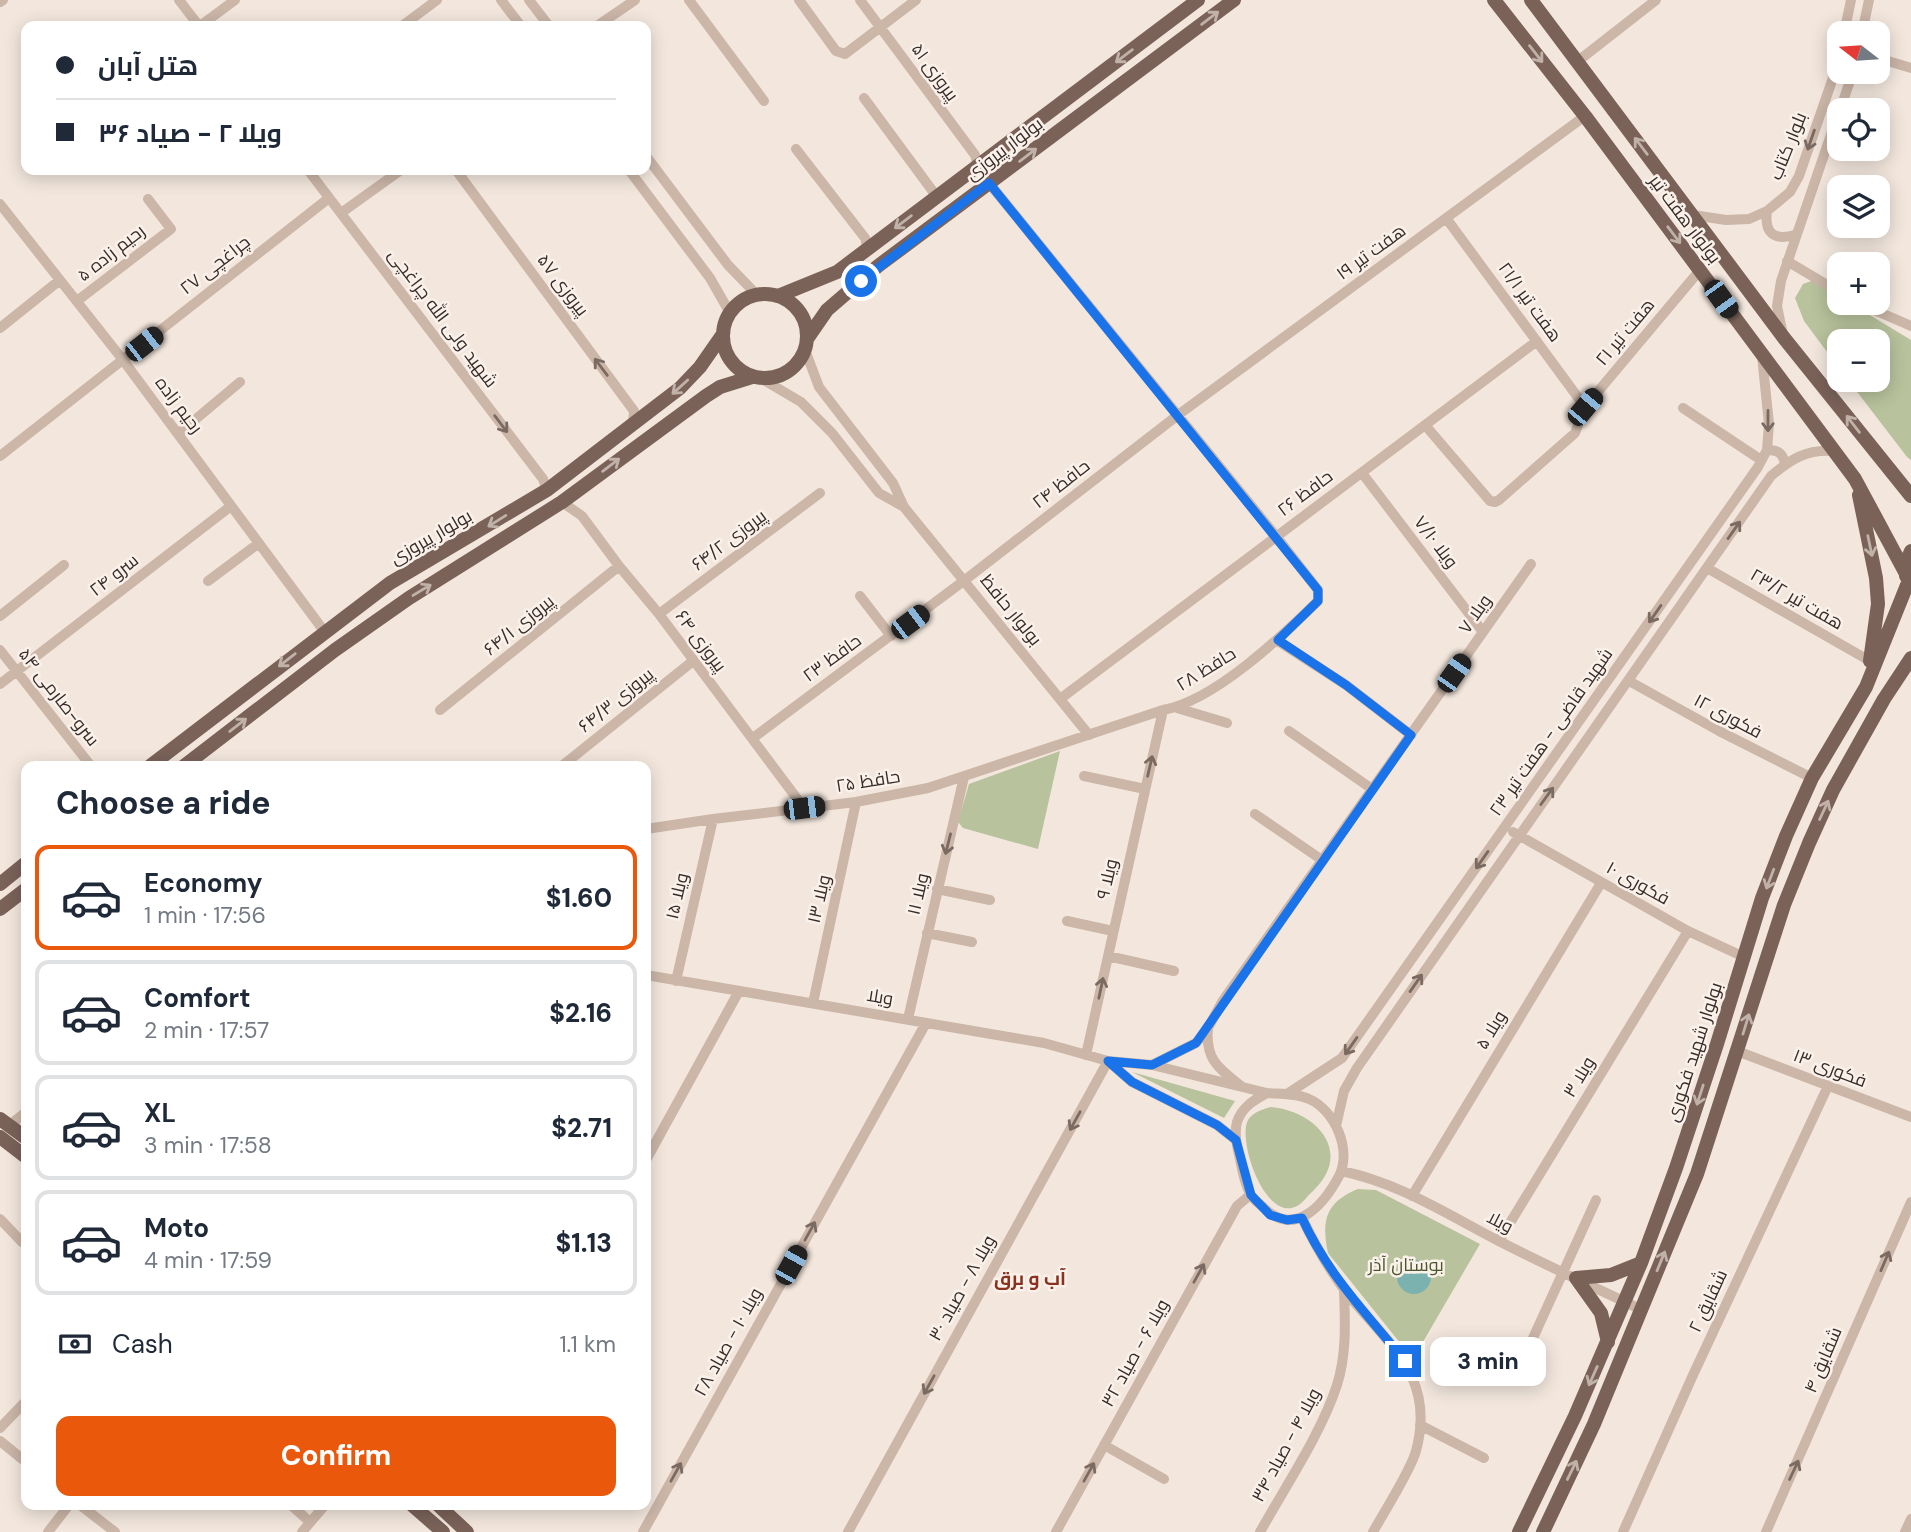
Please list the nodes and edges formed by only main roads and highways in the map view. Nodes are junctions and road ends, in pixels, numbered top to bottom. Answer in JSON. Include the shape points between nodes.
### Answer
{"nodes":[{"id":1,"x":1198,"y":0,"type":"edge"},
{"id":2,"x":1234,"y":0,"type":"edge"},
{"id":3,"x":1494,"y":0,"type":"edge"},
{"id":4,"x":1531,"y":0,"type":"edge"},
{"id":5,"x":778,"y":296,"type":"junction"},
{"id":6,"x":723,"y":334,"type":"junction"},
{"id":7,"x":806,"y":344,"type":"junction"},
{"id":8,"x":757,"y":378,"type":"junction"},
{"id":9,"x":1881,"y":460,"type":"junction"},
{"id":10,"x":1911,"y":478,"type":"edge"},
{"id":11,"x":1855,"y":479,"type":"junction"},
{"id":12,"x":1911,"y":496,"type":"edge"},
{"id":13,"x":1911,"y":551,"type":"edge"},
{"id":14,"x":1908,"y":584,"type":"edge"},
{"id":15,"x":1911,"y":658,"type":"edge"},
{"id":16,"x":1866,"y":687,"type":"junction"},
{"id":17,"x":156,"y":761,"type":"edge"},
{"id":18,"x":191,"y":761,"type":"edge"},
{"id":19,"x":21,"y":867,"type":"edge"},
{"id":20,"x":0,"y":884,"type":"edge"},
{"id":21,"x":21,"y":893,"type":"edge"},
{"id":22,"x":0,"y":909,"type":"edge"},
{"id":23,"x":3,"y":1127,"type":"edge"},
{"id":24,"x":21,"y":1136,"type":"edge"},
{"id":25,"x":21,"y":1150,"type":"edge"},
{"id":26,"x":1641,"y":1263,"type":"junction"},
{"id":27,"x":1608,"y":1342,"type":"junction"},
{"id":28,"x":418,"y":1510,"type":"edge"},
{"id":29,"x":452,"y":1510,"type":"edge"},
{"id":30,"x":465,"y":1531,"type":"edge"},
{"id":31,"x":443,"y":1532,"type":"edge"},
{"id":32,"x":1519,"y":1532,"type":"edge"},
{"id":33,"x":1543,"y":1532,"type":"edge"}],
"edges":[{"from":1,"to":5,"type":"main road","name":"بولوار پیروزی","one_way":true,"via":[[837,272]]},
{"from":7,"to":2,"type":"main road","name":"بولوار پیروزی","one_way":true,"via":[[827,310],[878,266]]},
{"from":3,"to":11,"type":"main road","name":"بولوار هفت تیر","one_way":true},
{"from":9,"to":4,"type":"main road","name":"بولوار هفت تیر","one_way":true},
{"from":5,"to":6,"type":"main road","via":[[746,298],[730,313]]},
{"from":5,"to":7,"type":"main road","via":[[797,308],[807,328]]},
{"from":6,"to":8,"type":"main road","via":[[733,365]]},
{"from":6,"to":17,"type":"main road","name":"بولوار پیروزی","one_way":true,"via":[[680,388],[547,490],[394,580]]},
{"from":7,"to":8,"type":"main road","via":[[800,360],[784,374]]},
{"from":18,"to":8,"type":"main road","one_way":true,"via":[[335,650],[562,502],[706,396],[720,387]]},
{"from":9,"to":10,"type":"main road"},
{"from":9,"to":12,"type":"main road","name":"بولوار هفت تیر"},
{"from":11,"to":14,"type":"main road","name":"بولوار هفت تیر"},
{"from":11,"to":16,"type":"main road","one_way":true,"via":[[1878,604]]},
{"from":13,"to":14,"type":"main road","name":"بولوار شهید فکوری"},
{"from":14,"to":16,"type":"main road","name":"بولوار شهید فکوری"},
{"from":33,"to":15,"type":"main road","one_way":true,"via":[[1594,1424],[1697,1174],[1808,843],[1833,790]]},
{"from":16,"to":26,"type":"main road","name":"بولوار شهید فکوری","one_way":true,"via":[[1812,778],[1762,898]]},
{"from":19,"to":20,"type":"main road"},
{"from":21,"to":22,"type":"main road"},
{"from":23,"to":24,"type":"main road"},
{"from":23,"to":25,"type":"main road"},
{"from":26,"to":27,"type":"main road","name":"بولوار شهید فکوری"},
{"from":26,"to":27,"type":"main road","via":[[1611,1275],[1576,1278],[1601,1313]]},
{"from":27,"to":32,"type":"main road","name":"بولوار شهید فکوری","one_way":true},
{"from":28,"to":31,"type":"main road"},
{"from":29,"to":30,"type":"main road"}]}
